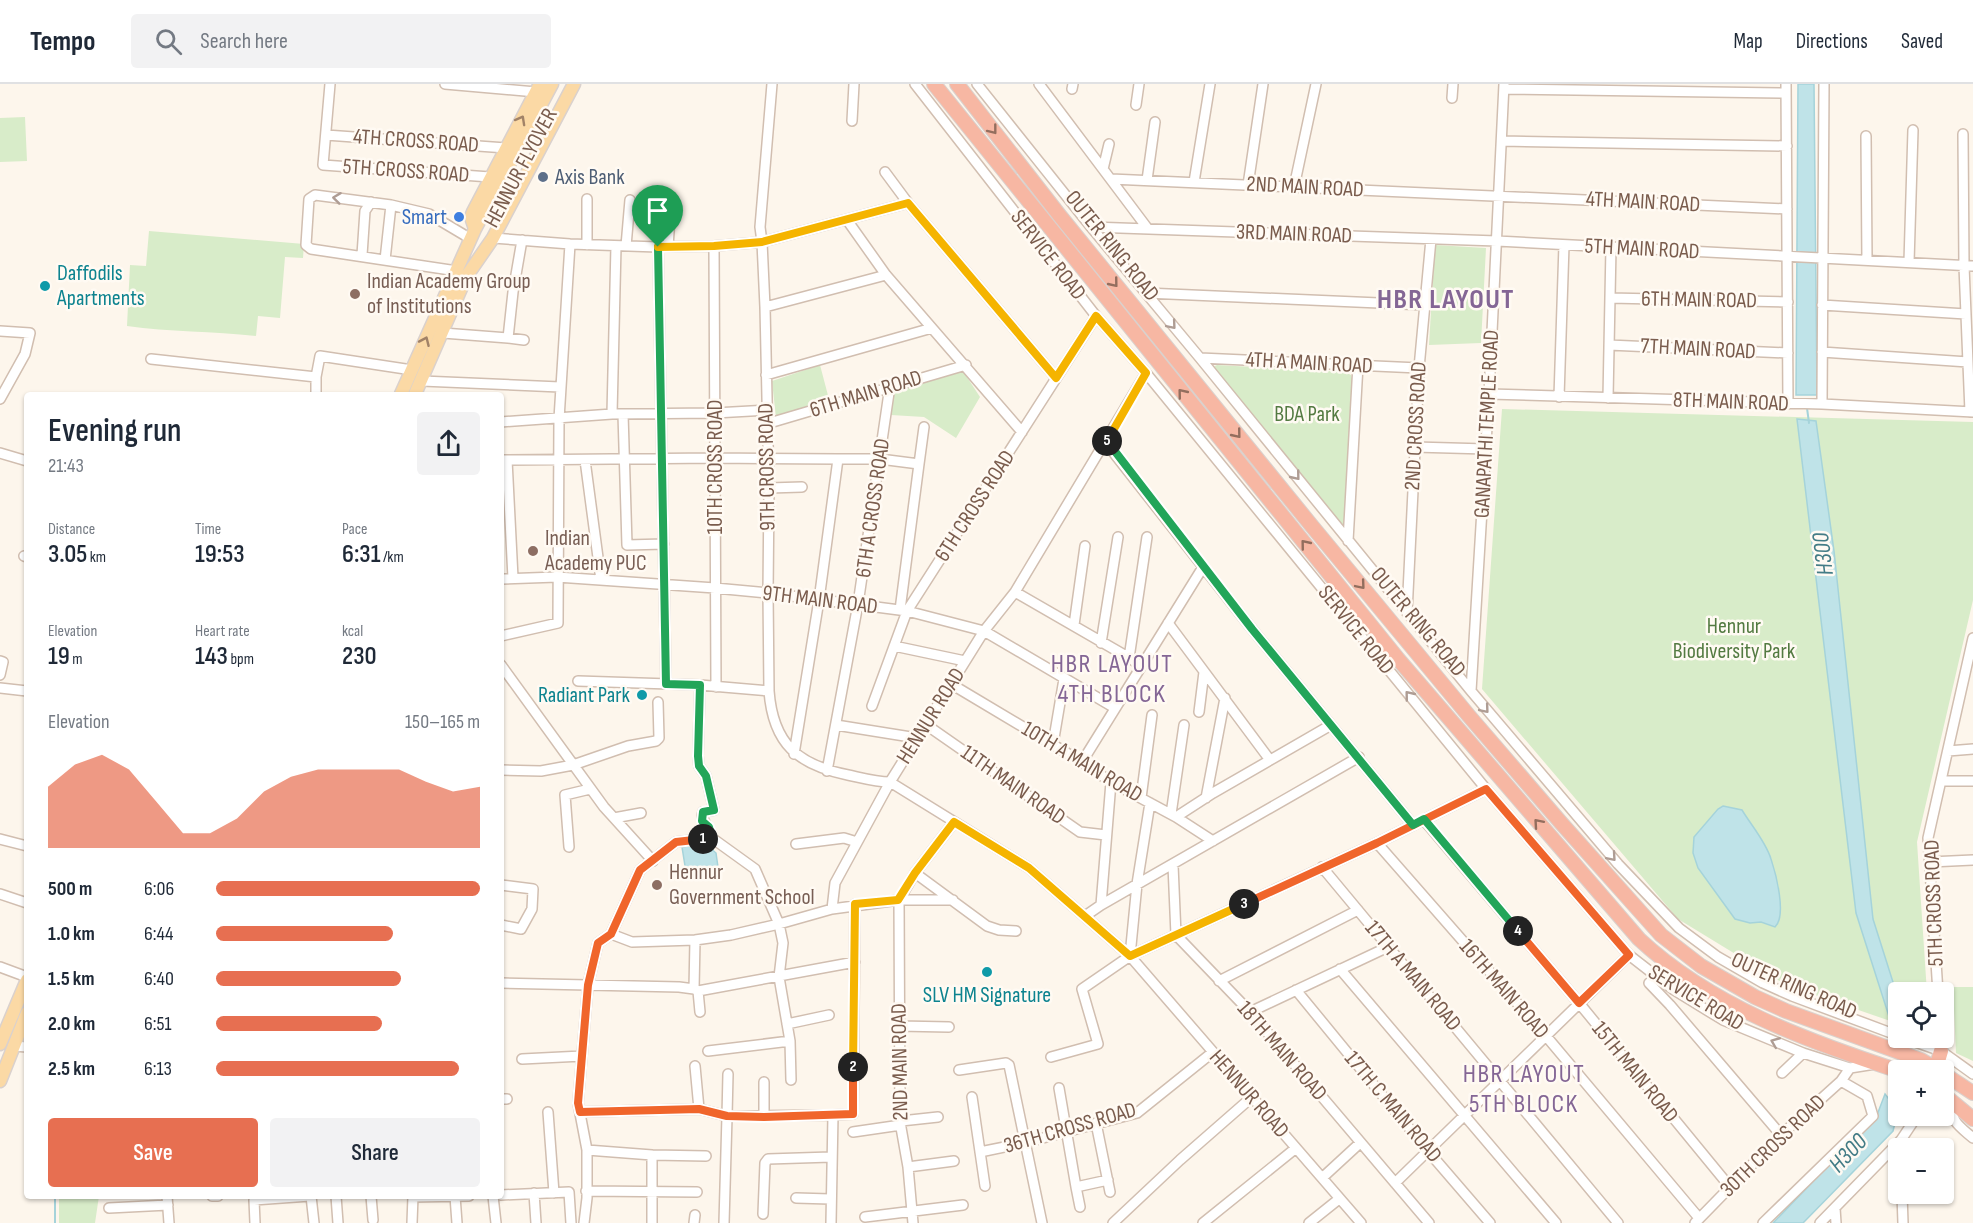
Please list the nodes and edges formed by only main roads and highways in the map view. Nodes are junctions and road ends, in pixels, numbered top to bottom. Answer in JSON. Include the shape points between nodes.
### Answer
{"nodes":[{"id":1,"x":552,"y":84,"type":"edge"},
{"id":2,"x":565,"y":84,"type":"edge"},
{"id":3,"x":574,"y":84,"type":"edge"},
{"id":4,"x":926,"y":84,"type":"edge"},
{"id":5,"x":934,"y":84,"type":"edge"},
{"id":6,"x":957,"y":84,"type":"edge"},
{"id":7,"x":538,"y":88,"type":"edge"},
{"id":8,"x":947,"y":100,"type":"junction"},
{"id":9,"x":491,"y":211,"type":"junction"},
{"id":10,"x":473,"y":234,"type":"junction"},
{"id":11,"x":482,"y":253,"type":"junction"},
{"id":12,"x":403,"y":392,"type":"edge"},
{"id":13,"x":417,"y":392,"type":"edge"},
{"id":14,"x":24,"y":988,"type":"edge"},
{"id":15,"x":24,"y":1018,"type":"edge"},
{"id":16,"x":6,"y":1045,"type":"edge"},
{"id":17,"x":1921,"y":1060,"type":"edge"},
{"id":18,"x":1888,"y":1067,"type":"edge"},
{"id":19,"x":1954,"y":1080,"type":"edge"},
{"id":20,"x":0,"y":1081,"type":"edge"},
{"id":21,"x":1971,"y":1091,"type":"edge"},
{"id":22,"x":1954,"y":1103,"type":"edge"},
{"id":23,"x":1973,"y":1119,"type":"edge"}],
"edges":[{"from":1,"to":9,"type":"main road","name":"HENNUR FLYOVER"},
{"from":2,"to":9,"type":"main road","name":"HENNUR FLYOVER"},
{"from":3,"to":11,"type":"main road"},
{"from":4,"to":8,"type":"highway"},
{"from":5,"to":8,"type":"highway"},
{"from":6,"to":17,"type":"highway","name":"OUTER RING ROAD","one_way":true,"via":[[1311,525],[1497,748],[1661,935],[1701,966],[1755,997]]},
{"from":10,"to":7,"type":"main road","one_way":true,"via":[[471,217]]},
{"from":18,"to":8,"type":"highway","name":"OUTER RING ROAD","one_way":true,"via":[[1747,1013],[1687,978],[1639,939],[1398,659]]},
{"from":9,"to":10,"type":"main road","name":"HENNUR FLYOVER"},
{"from":9,"to":11,"type":"main road","name":"HENNUR FLYOVER","via":[[481,242]]},
{"from":12,"to":10,"type":"main road","one_way":true},
{"from":11,"to":13,"type":"main road","via":[[466,277]]},
{"from":14,"to":16,"type":"main road"},
{"from":15,"to":16,"type":"main road"},
{"from":16,"to":20,"type":"main road"},
{"from":19,"to":21,"type":"highway","name":"OUTER RING ROAD"},
{"from":22,"to":23,"type":"highway"}]}
